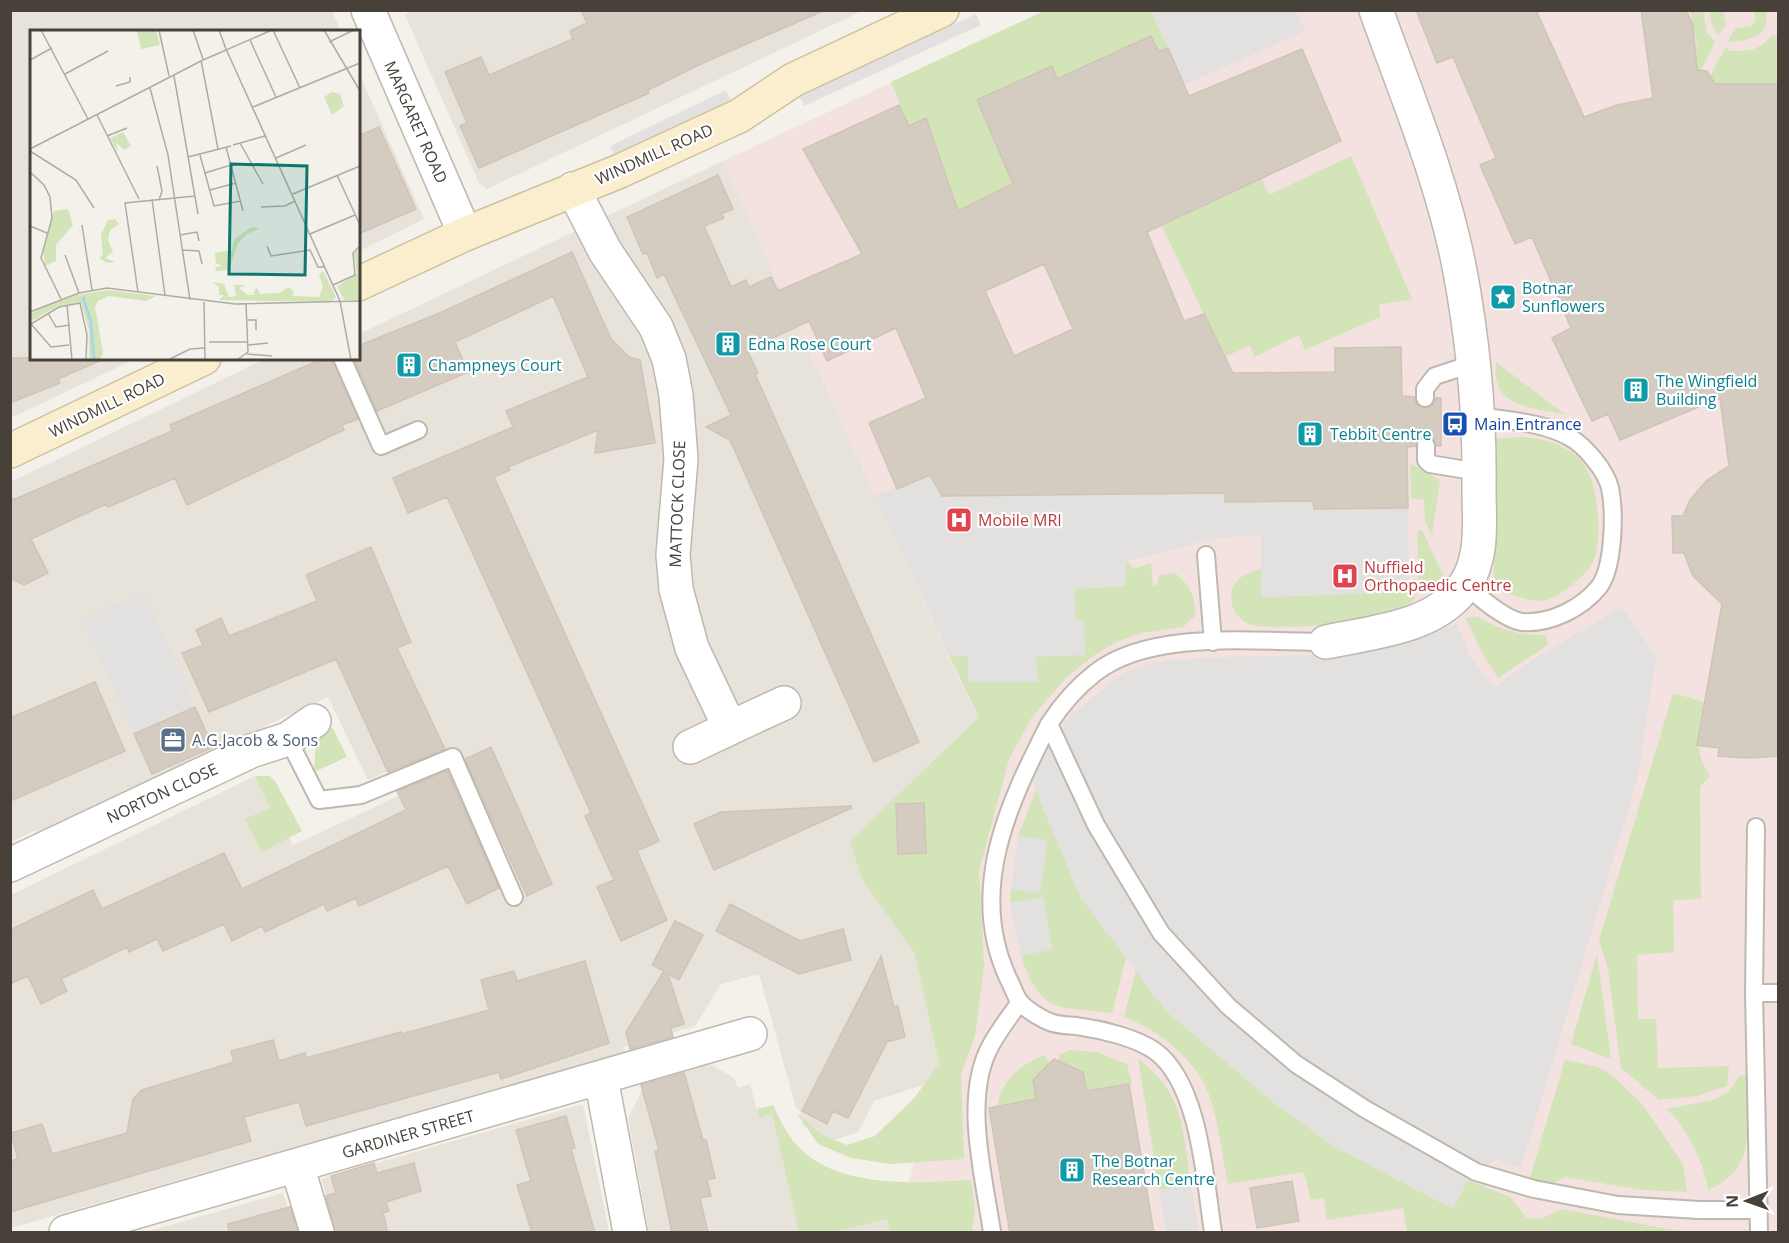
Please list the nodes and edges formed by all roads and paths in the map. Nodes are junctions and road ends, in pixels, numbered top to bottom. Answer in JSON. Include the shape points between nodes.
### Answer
{"nodes":[{"id":1,"x":368,"y":10,"type":"edge"},
{"id":2,"x":942,"y":10,"type":"edge"},
{"id":3,"x":1376,"y":10,"type":"edge"},
{"id":4,"x":573,"y":189,"type":"junction"},
{"id":5,"x":465,"y":234,"type":"junction"},
{"id":6,"x":360,"y":283,"type":"edge"},
{"id":7,"x":200,"y":360,"type":"edge"},
{"id":8,"x":343,"y":360,"type":"edge"},
{"id":9,"x":1472,"y":364,"type":"junction"},
{"id":10,"x":1425,"y":398,"type":"dead end"},
{"id":11,"x":1478,"y":416,"type":"junction"},
{"id":12,"x":418,"y":430,"type":"dead end"},
{"id":13,"x":1426,"y":446,"type":"dead end"},
{"id":14,"x":10,"y":451,"type":"edge"},
{"id":15,"x":1479,"y":472,"type":"junction"},
{"id":16,"x":1206,"y":555,"type":"dead end"},
{"id":17,"x":1465,"y":585,"type":"junction"},
{"id":18,"x":1213,"y":642,"type":"junction"},
{"id":19,"x":1326,"y":642,"type":"joint"},
{"id":20,"x":784,"y":703,"type":"dead end"},
{"id":21,"x":1049,"y":724,"type":"junction"},
{"id":22,"x":729,"y":728,"type":"junction"},
{"id":23,"x":301,"y":730,"type":"joint"},
{"id":24,"x":690,"y":747,"type":"dead end"},
{"id":25,"x":1756,"y":827,"type":"dead end"},
{"id":26,"x":10,"y":865,"type":"edge"},
{"id":27,"x":513,"y":897,"type":"dead end"},
{"id":28,"x":1754,"y":993,"type":"junction"},
{"id":29,"x":1779,"y":993,"type":"edge"},
{"id":30,"x":1020,"y":1002,"type":"junction"},
{"id":31,"x":750,"y":1034,"type":"dead end"},
{"id":32,"x":601,"y":1078,"type":"junction"},
{"id":33,"x":297,"y":1166,"type":"junction"},
{"id":34,"x":1758,"y":1210,"type":"junction"},
{"id":35,"x":66,"y":1233,"type":"edge"},
{"id":36,"x":317,"y":1233,"type":"edge"},
{"id":37,"x":630,"y":1233,"type":"edge"},
{"id":38,"x":992,"y":1233,"type":"edge"},
{"id":39,"x":1214,"y":1233,"type":"edge"},
{"id":40,"x":1759,"y":1233,"type":"edge"}],
"edges":[{"from":1,"to":5,"type":"street","name":"MARGARET ROAD"},
{"from":2,"to":4,"type":"main road","name":"WINDMILL ROAD","via":[[793,80],[739,116]]},
{"from":3,"to":9,"type":"street","via":[[1450,229]]},
{"from":4,"to":5,"type":"main road","name":"WINDMILL ROAD"},
{"from":4,"to":22,"type":"street","name":"MATTOCK CLOSE","via":[[605,251],[656,327],[669,359],[681,459],[673,555],[675,589],[692,648]]},
{"from":5,"to":6,"type":"main road","name":"WINDMILL ROAD"},
{"from":7,"to":14,"type":"main road","name":"WINDMILL ROAD"},
{"from":8,"to":12,"type":"lane","via":[[381,446]]},
{"from":9,"to":10,"type":"lane","via":[[1435,376],[1425,388]]},
{"from":9,"to":11,"type":"street"},
{"from":11,"to":15,"type":"street"},
{"from":11,"to":17,"type":"lane","via":[[1545,426],[1573,439],[1594,460],[1610,487],[1610,555],[1600,585],[1573,610],[1552,617],[1521,622],[1487,604]]},
{"from":13,"to":15,"type":"lane","via":[[1426,460],[1430,464]]},
{"from":15,"to":17,"type":"street","via":[[1478,560]]},
{"from":16,"to":18,"type":"lane"},
{"from":17,"to":19,"type":"street","via":[[1454,598],[1403,626]]},
{"from":18,"to":19,"type":"lane"},
{"from":18,"to":21,"type":"lane","via":[[1135,652],[1097,671],[1064,701]]},
{"from":20,"to":22,"type":"street"},
{"from":21,"to":30,"type":"lane","via":[[1008,812],[991,870],[994,919],[1003,967]]},
{"from":21,"to":34,"type":"lane","via":[[1096,825],[1161,933],[1228,1006],[1296,1064],[1365,1109],[1476,1172],[1534,1189],[1618,1205]]},
{"from":22,"to":24,"type":"street"},
{"from":23,"to":26,"type":"street","name":"NORTON CLOSE"},
{"from":23,"to":27,"type":"lane","via":[[319,800],[361,795],[453,757]]},
{"from":25,"to":28,"type":"lane"},
{"from":28,"to":29,"type":"lane"},
{"from":28,"to":34,"type":"lane"},
{"from":30,"to":38,"type":"lane","via":[[990,1047],[976,1090]]},
{"from":30,"to":39,"type":"lane","via":[[1050,1022],[1086,1027],[1155,1051],[1179,1080],[1193,1111]]},
{"from":31,"to":32,"type":"street","name":"GARDINER STREET"},
{"from":32,"to":33,"type":"street","name":"GARDINER STREET"},
{"from":32,"to":37,"type":"street"},
{"from":33,"to":35,"type":"street","name":"GARDINER STREET"},
{"from":33,"to":36,"type":"street"},
{"from":34,"to":40,"type":"lane"}]}
